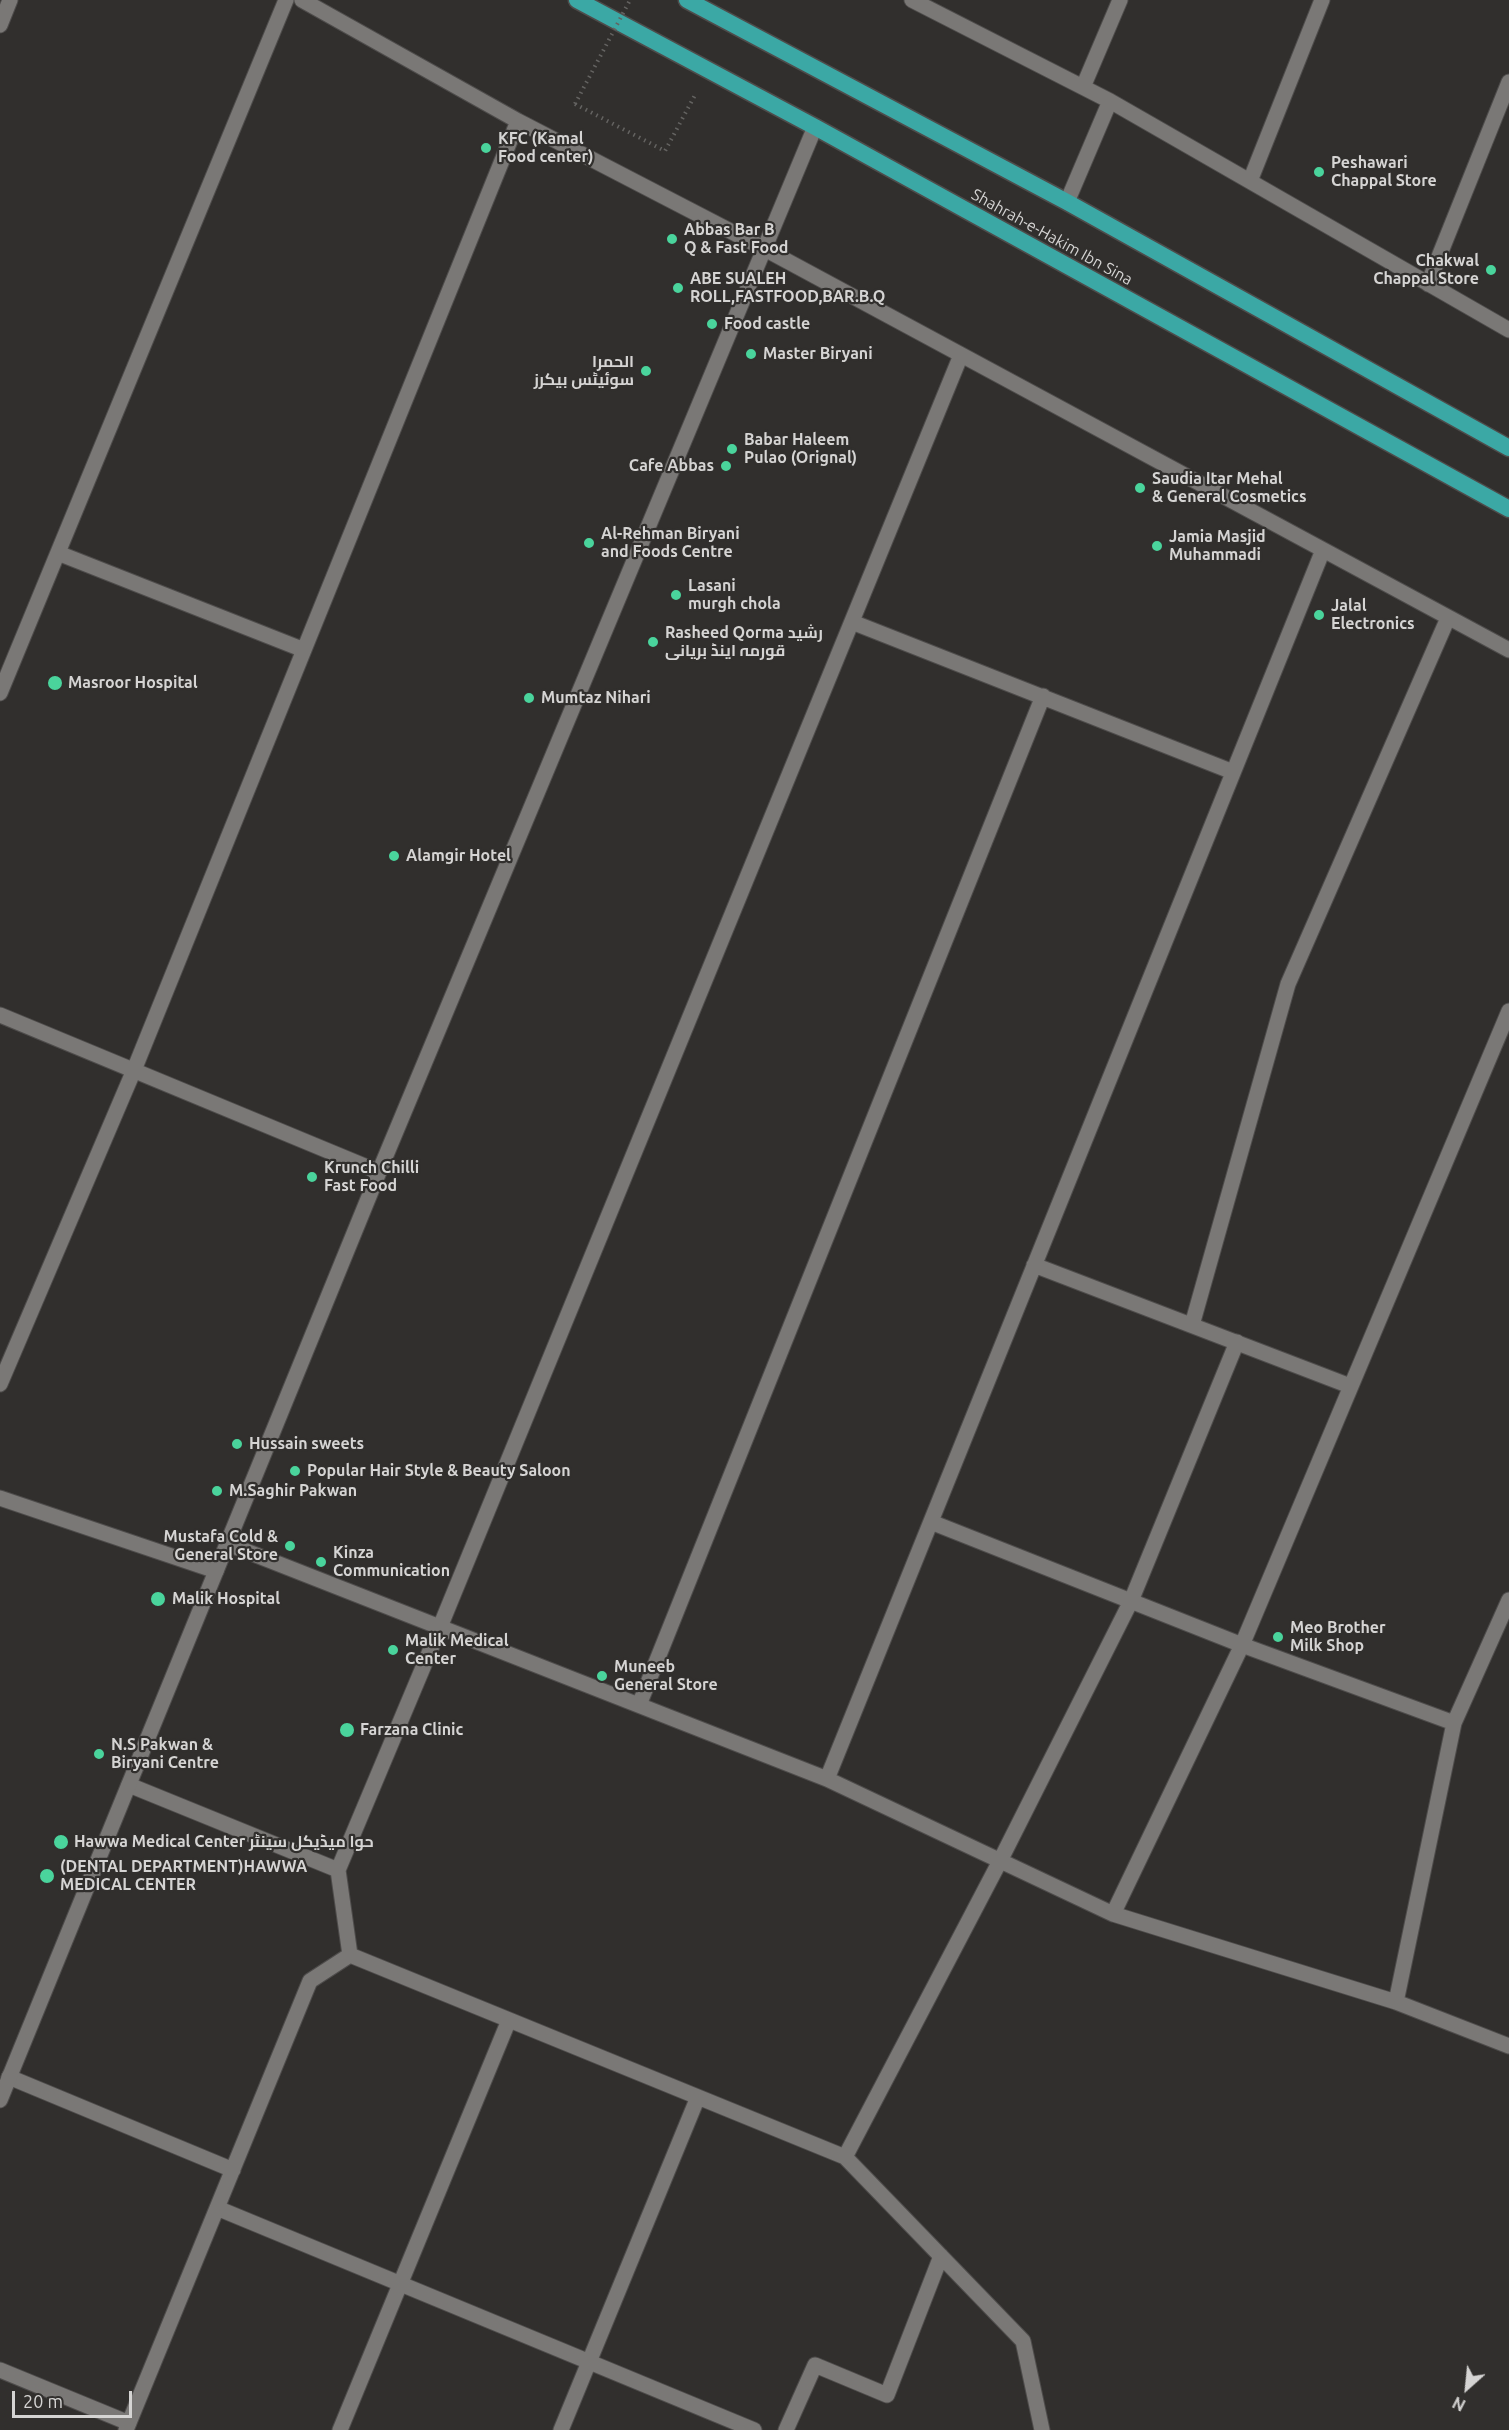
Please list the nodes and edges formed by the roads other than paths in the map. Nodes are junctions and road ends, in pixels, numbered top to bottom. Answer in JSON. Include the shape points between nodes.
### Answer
{"nodes":[{"id":1,"x":10,"y":0,"type":"edge"},
{"id":2,"x":286,"y":0,"type":"edge"},
{"id":3,"x":302,"y":0,"type":"edge"},
{"id":4,"x":577,"y":0,"type":"edge"},
{"id":5,"x":687,"y":0,"type":"edge"},
{"id":6,"x":912,"y":0,"type":"edge"},
{"id":7,"x":1120,"y":0,"type":"edge"},
{"id":8,"x":1322,"y":0,"type":"edge"},
{"id":9,"x":0,"y":25,"type":"edge"},
{"id":10,"x":1509,"y":82,"type":"edge"},
{"id":11,"x":1083,"y":87,"type":"junction"},
{"id":12,"x":1110,"y":101,"type":"junction"},
{"id":13,"x":518,"y":121,"type":"junction"},
{"id":14,"x":815,"y":127,"type":"junction"},
{"id":15,"x":1250,"y":182,"type":"junction"},
{"id":16,"x":1068,"y":202,"type":"junction"},
{"id":17,"x":763,"y":248,"type":"junction"},
{"id":18,"x":1428,"y":284,"type":"junction"},
{"id":19,"x":1509,"y":330,"type":"edge"},
{"id":20,"x":961,"y":355,"type":"junction"},
{"id":21,"x":1509,"y":448,"type":"edge"},
{"id":22,"x":1509,"y":509,"type":"edge"},
{"id":23,"x":1323,"y":550,"type":"junction"},
{"id":24,"x":58,"y":553,"type":"junction"},
{"id":25,"x":1448,"y":618,"type":"junction"},
{"id":26,"x":852,"y":622,"type":"junction"},
{"id":27,"x":304,"y":650,"type":"junction"},
{"id":28,"x":1509,"y":650,"type":"edge"},
{"id":29,"x":0,"y":693,"type":"edge"},
{"id":30,"x":1043,"y":696,"type":"junction"},
{"id":31,"x":1233,"y":772,"type":"junction"},
{"id":32,"x":1509,"y":1011,"type":"edge"},
{"id":33,"x":0,"y":1015,"type":"edge"},
{"id":34,"x":134,"y":1070,"type":"junction"},
{"id":35,"x":379,"y":1172,"type":"junction"},
{"id":36,"x":1034,"y":1265,"type":"junction"},
{"id":37,"x":1191,"y":1325,"type":"junction"},
{"id":38,"x":1237,"y":1342,"type":"junction"},
{"id":39,"x":0,"y":1384,"type":"edge"},
{"id":40,"x":1350,"y":1386,"type":"junction"},
{"id":41,"x":0,"y":1498,"type":"edge"},
{"id":42,"x":931,"y":1522,"type":"junction"},
{"id":43,"x":228,"y":1544,"type":"junction"},
{"id":44,"x":216,"y":1571,"type":"junction"},
{"id":45,"x":1509,"y":1600,"type":"edge"},
{"id":46,"x":1131,"y":1601,"type":"junction"},
{"id":47,"x":440,"y":1627,"type":"junction"},
{"id":48,"x":1242,"y":1645,"type":"junction"},
{"id":49,"x":639,"y":1705,"type":"junction"},
{"id":50,"x":1454,"y":1723,"type":"junction"},
{"id":51,"x":827,"y":1779,"type":"junction"},
{"id":52,"x":129,"y":1785,"type":"junction"},
{"id":53,"x":1000,"y":1861,"type":"junction"},
{"id":54,"x":338,"y":1870,"type":"junction"},
{"id":55,"x":1113,"y":1914,"type":"junction"},
{"id":56,"x":350,"y":1955,"type":"junction"},
{"id":57,"x":1396,"y":2002,"type":"junction"},
{"id":58,"x":509,"y":2020,"type":"junction"},
{"id":59,"x":1509,"y":2046,"type":"edge"},
{"id":60,"x":9,"y":2077,"type":"junction"},
{"id":61,"x":698,"y":2097,"type":"junction"},
{"id":62,"x":0,"y":2100,"type":"edge"},
{"id":63,"x":845,"y":2157,"type":"junction"},
{"id":64,"x":233,"y":2170,"type":"junction"},
{"id":65,"x":217,"y":2208,"type":"junction"},
{"id":66,"x":942,"y":2256,"type":"junction"},
{"id":67,"x":400,"y":2283,"type":"junction"},
{"id":68,"x":590,"y":2360,"type":"junction"},
{"id":69,"x":0,"y":2370,"type":"edge"},
{"id":70,"x":127,"y":2426,"type":"edge"},
{"id":71,"x":340,"y":2430,"type":"edge"},
{"id":72,"x":561,"y":2430,"type":"edge"},
{"id":73,"x":754,"y":2430,"type":"edge"},
{"id":74,"x":786,"y":2430,"type":"edge"},
{"id":75,"x":1042,"y":2430,"type":"edge"}],
"edges":[{"from":1,"to":9,"type":"street"},
{"from":2,"to":24,"type":"street"},
{"from":3,"to":13,"type":"street"},
{"from":4,"to":14,"type":"highway","name":"Shahrah-e-Hakim Ibn Sina"},
{"from":5,"to":16,"type":"highway"},
{"from":6,"to":11,"type":"street"},
{"from":7,"to":11,"type":"street"},
{"from":8,"to":15,"type":"street"},
{"from":10,"to":18,"type":"street"},
{"from":11,"to":12,"type":"street"},
{"from":12,"to":15,"type":"street"},
{"from":12,"to":16,"type":"street"},
{"from":13,"to":17,"type":"street"},
{"from":13,"to":27,"type":"street"},
{"from":14,"to":17,"type":"street"},
{"from":14,"to":22,"type":"highway","name":"Shahrah-e-Hakim Ibn Sina"},
{"from":15,"to":18,"type":"street"},
{"from":16,"to":21,"type":"highway"},
{"from":17,"to":20,"type":"street"},
{"from":17,"to":35,"type":"street"},
{"from":18,"to":19,"type":"street"},
{"from":20,"to":23,"type":"street"},
{"from":20,"to":26,"type":"street"},
{"from":23,"to":25,"type":"street"},
{"from":23,"to":31,"type":"street"},
{"from":24,"to":27,"type":"street"},
{"from":24,"to":29,"type":"street"},
{"from":25,"to":28,"type":"street"},
{"from":25,"to":37,"type":"street","via":[[1288,984]]},
{"from":26,"to":30,"type":"street"},
{"from":26,"to":47,"type":"street"},
{"from":27,"to":34,"type":"street"},
{"from":30,"to":31,"type":"street"},
{"from":30,"to":49,"type":"street"},
{"from":31,"to":36,"type":"street"},
{"from":32,"to":40,"type":"street"},
{"from":33,"to":34,"type":"street"},
{"from":34,"to":35,"type":"street"},
{"from":34,"to":39,"type":"street"},
{"from":35,"to":43,"type":"street"},
{"from":36,"to":37,"type":"street"},
{"from":36,"to":42,"type":"street"},
{"from":37,"to":38,"type":"street"},
{"from":38,"to":40,"type":"street"},
{"from":38,"to":46,"type":"street"},
{"from":40,"to":48,"type":"street"},
{"from":41,"to":44,"type":"street"},
{"from":42,"to":46,"type":"street"},
{"from":42,"to":51,"type":"street"},
{"from":43,"to":44,"type":"street"},
{"from":43,"to":47,"type":"street"},
{"from":44,"to":52,"type":"street"},
{"from":45,"to":50,"type":"street"},
{"from":46,"to":48,"type":"street"},
{"from":46,"to":53,"type":"street"},
{"from":47,"to":49,"type":"street"},
{"from":47,"to":54,"type":"street"},
{"from":48,"to":50,"type":"street"},
{"from":48,"to":55,"type":"street"},
{"from":49,"to":51,"type":"street"},
{"from":50,"to":57,"type":"street"},
{"from":51,"to":53,"type":"street"},
{"from":52,"to":54,"type":"street"},
{"from":52,"to":60,"type":"street"},
{"from":53,"to":55,"type":"street"},
{"from":53,"to":63,"type":"street"},
{"from":54,"to":56,"type":"street"},
{"from":55,"to":57,"type":"street"},
{"from":56,"to":58,"type":"street"},
{"from":56,"to":64,"type":"street","via":[[310,1982]]},
{"from":57,"to":59,"type":"street"},
{"from":58,"to":61,"type":"street"},
{"from":58,"to":67,"type":"street"},
{"from":60,"to":62,"type":"street"},
{"from":60,"to":64,"type":"street"},
{"from":61,"to":63,"type":"street"},
{"from":61,"to":68,"type":"street"},
{"from":63,"to":66,"type":"street"},
{"from":64,"to":65,"type":"street"},
{"from":65,"to":67,"type":"street"},
{"from":65,"to":70,"type":"street"},
{"from":66,"to":74,"type":"street","via":[[887,2395],[815,2366]]},
{"from":66,"to":75,"type":"street","via":[[1023,2341]]},
{"from":67,"to":68,"type":"street"},
{"from":67,"to":71,"type":"street"},
{"from":68,"to":72,"type":"street"},
{"from":68,"to":73,"type":"street"},
{"from":69,"to":70,"type":"street"}]}
